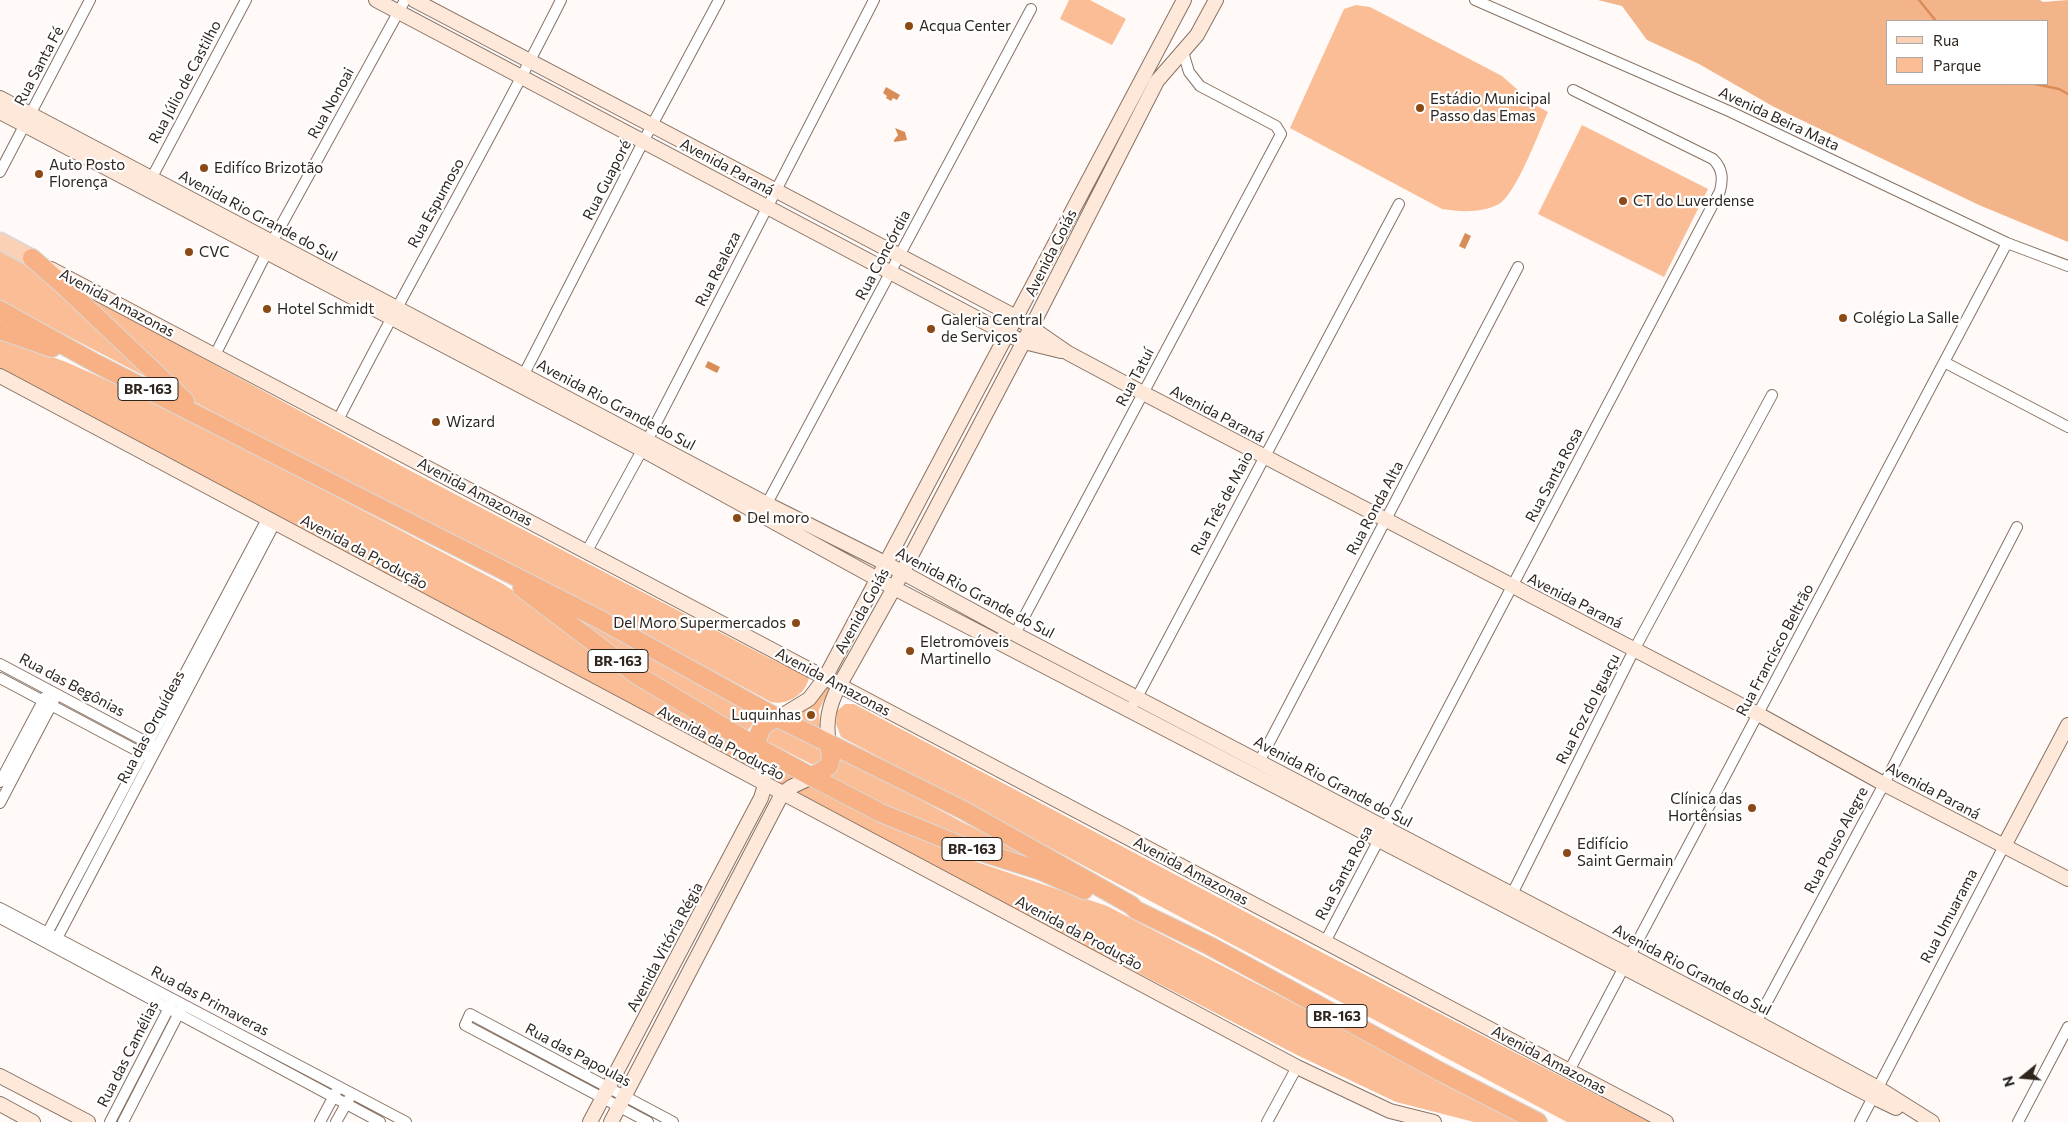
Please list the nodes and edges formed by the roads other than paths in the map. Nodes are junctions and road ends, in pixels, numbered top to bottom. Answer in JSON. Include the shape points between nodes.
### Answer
{"nodes":[{"id":1,"x":90,"y":0,"type":"edge"},
{"id":2,"x":246,"y":0,"type":"edge"},
{"id":3,"x":376,"y":0,"type":"edge"},
{"id":4,"x":414,"y":0,"type":"edge"},
{"id":5,"x":561,"y":0,"type":"edge"},
{"id":6,"x":719,"y":0,"type":"edge"},
{"id":7,"x":874,"y":0,"type":"edge"},
{"id":8,"x":1184,"y":0,"type":"edge"},
{"id":9,"x":1216,"y":0,"type":"edge"},
{"id":10,"x":1476,"y":0,"type":"edge"},
{"id":11,"x":401,"y":6,"type":"edge"},
{"id":12,"x":1031,"y":9,"type":"dead end"},
{"id":13,"x":1165,"y":34,"type":"junction"},
{"id":14,"x":1183,"y":52,"type":"junction"},
{"id":15,"x":530,"y":61,"type":"junction"},
{"id":16,"x":521,"y":77,"type":"junction"},
{"id":17,"x":1573,"y":90,"type":"dead end"},
{"id":18,"x":0,"y":98,"type":"edge"},
{"id":19,"x":0,"y":112,"type":"edge"},
{"id":20,"x":27,"y":119,"type":"junction"},
{"id":21,"x":652,"y":125,"type":"junction"},
{"id":22,"x":643,"y":142,"type":"junction"},
{"id":23,"x":0,"y":172,"type":"edge"},
{"id":24,"x":151,"y":179,"type":"junction"},
{"id":25,"x":776,"y":191,"type":"junction"},
{"id":26,"x":1398,"y":204,"type":"dead end"},
{"id":27,"x":767,"y":207,"type":"junction"},
{"id":28,"x":0,"y":241,"type":"edge"},
{"id":29,"x":2007,"y":243,"type":"junction"},
{"id":30,"x":269,"y":247,"type":"junction"},
{"id":31,"x":899,"y":256,"type":"junction"},
{"id":32,"x":32,"y":258,"type":"junction"},
{"id":33,"x":2068,"y":266,"type":"edge"},
{"id":34,"x":1518,"y":268,"type":"dead end"},
{"id":35,"x":891,"y":272,"type":"junction"},
{"id":36,"x":0,"y":310,"type":"edge"},
{"id":37,"x":393,"y":312,"type":"junction"},
{"id":38,"x":1016,"y":318,"type":"junction"},
{"id":39,"x":1032,"y":326,"type":"junction"},
{"id":40,"x":0,"y":330,"type":"edge"},
{"id":41,"x":1007,"y":334,"type":"junction"},
{"id":42,"x":1024,"y":342,"type":"junction"},
{"id":43,"x":1068,"y":353,"type":"junction"},
{"id":44,"x":215,"y":355,"type":"junction"},
{"id":45,"x":1944,"y":362,"type":"junction"},
{"id":46,"x":97,"y":364,"type":"junction"},
{"id":47,"x":524,"y":374,"type":"junction"},
{"id":48,"x":0,"y":376,"type":"edge"},
{"id":49,"x":1143,"y":393,"type":"junction"},
{"id":50,"x":1772,"y":395,"type":"dead end"},
{"id":51,"x":198,"y":414,"type":"junction"},
{"id":52,"x":338,"y":420,"type":"junction"},
{"id":53,"x":2068,"y":427,"type":"edge"},
{"id":54,"x":644,"y":445,"type":"junction"},
{"id":55,"x":1264,"y":457,"type":"junction"},
{"id":56,"x":764,"y":509,"type":"junction"},
{"id":57,"x":271,"y":521,"type":"junction"},
{"id":58,"x":1386,"y":521,"type":"junction"},
{"id":59,"x":2017,"y":527,"type":"dead end"},
{"id":60,"x":587,"y":551,"type":"junction"},
{"id":61,"x":488,"y":562,"type":"junction"},
{"id":62,"x":887,"y":564,"type":"junction"},
{"id":63,"x":902,"y":572,"type":"junction"},
{"id":64,"x":880,"y":578,"type":"junction"},
{"id":65,"x":1512,"y":587,"type":"junction"},
{"id":66,"x":894,"y":588,"type":"junction"},
{"id":67,"x":1016,"y":634,"type":"junction"},
{"id":68,"x":1634,"y":650,"type":"junction"},
{"id":69,"x":0,"y":664,"type":"edge"},
{"id":70,"x":0,"y":678,"type":"edge"},
{"id":71,"x":825,"y":678,"type":"junction"},
{"id":72,"x":839,"y":686,"type":"junction"},
{"id":73,"x":53,"y":692,"type":"junction"},
{"id":74,"x":1137,"y":697,"type":"junction"},
{"id":75,"x":47,"y":704,"type":"junction"},
{"id":76,"x":1130,"y":710,"type":"junction"},
{"id":77,"x":1758,"y":714,"type":"junction"},
{"id":78,"x":778,"y":718,"type":"junction"},
{"id":79,"x":2068,"y":725,"type":"edge"},
{"id":80,"x":829,"y":744,"type":"junction"},
{"id":81,"x":153,"y":745,"type":"junction"},
{"id":82,"x":757,"y":747,"type":"junction"},
{"id":83,"x":147,"y":756,"type":"junction"},
{"id":84,"x":1259,"y":762,"type":"junction"},
{"id":85,"x":812,"y":777,"type":"junction"},
{"id":86,"x":0,"y":782,"type":"edge"},
{"id":87,"x":1884,"y":784,"type":"junction"},
{"id":88,"x":764,"y":785,"type":"junction"},
{"id":89,"x":782,"y":794,"type":"junction"},
{"id":90,"x":0,"y":803,"type":"edge"},
{"id":91,"x":1382,"y":834,"type":"junction"},
{"id":92,"x":2004,"y":846,"type":"junction"},
{"id":93,"x":2068,"y":880,"type":"edge"},
{"id":94,"x":1509,"y":900,"type":"junction"},
{"id":95,"x":0,"y":908,"type":"edge"},
{"id":96,"x":1136,"y":910,"type":"junction"},
{"id":97,"x":0,"y":918,"type":"edge"},
{"id":98,"x":50,"y":939,"type":"junction"},
{"id":99,"x":1325,"y":942,"type":"junction"},
{"id":100,"x":1627,"y":962,"type":"junction"},
{"id":101,"x":171,"y":1003,"type":"junction"},
{"id":102,"x":181,"y":1008,"type":"junction"},
{"id":103,"x":1753,"y":1027,"type":"junction"},
{"id":104,"x":2068,"y":1027,"type":"edge"},
{"id":105,"x":1297,"y":1067,"type":"junction"},
{"id":106,"x":1569,"y":1071,"type":"junction"},
{"id":107,"x":0,"y":1076,"type":"edge"},
{"id":108,"x":339,"y":1086,"type":"junction"},
{"id":109,"x":352,"y":1093,"type":"junction"},
{"id":110,"x":606,"y":1093,"type":"junction"},
{"id":111,"x":1875,"y":1093,"type":"junction"},
{"id":112,"x":333,"y":1098,"type":"junction"},
{"id":113,"x":622,"y":1102,"type":"junction"},
{"id":114,"x":0,"y":1104,"type":"edge"},
{"id":115,"x":346,"y":1104,"type":"junction"},
{"id":116,"x":33,"y":1122,"type":"edge"},
{"id":117,"x":88,"y":1122,"type":"edge"},
{"id":118,"x":110,"y":1122,"type":"edge"},
{"id":119,"x":123,"y":1122,"type":"edge"},
{"id":120,"x":320,"y":1122,"type":"edge"},
{"id":121,"x":336,"y":1122,"type":"edge"},
{"id":122,"x":380,"y":1122,"type":"edge"},
{"id":123,"x":406,"y":1122,"type":"edge"},
{"id":124,"x":590,"y":1122,"type":"edge"},
{"id":125,"x":611,"y":1122,"type":"edge"},
{"id":126,"x":648,"y":1122,"type":"edge"},
{"id":127,"x":673,"y":1122,"type":"edge"},
{"id":128,"x":1266,"y":1122,"type":"edge"},
{"id":129,"x":1434,"y":1122,"type":"edge"},
{"id":130,"x":1538,"y":1122,"type":"edge"},
{"id":131,"x":1666,"y":1122,"type":"edge"},
{"id":132,"x":1860,"y":1122,"type":"edge"},
{"id":133,"x":1931,"y":1122,"type":"edge"},
{"id":134,"x":2018,"y":1122,"type":"edge"}],
"edges":[{"from":1,"to":20,"type":"street","name":"Rua Santa Fé"},
{"from":2,"to":24,"type":"street","name":"Rua Júlio de Castilho"},
{"from":3,"to":11,"type":"street","name":"Avenida Paraná"},
{"from":4,"to":15,"type":"street","name":"Avenida Paraná"},
{"from":5,"to":15,"type":"street","name":"Rua Espumoso"},
{"from":6,"to":21,"type":"street","name":"Rua Guaporé"},
{"from":7,"to":25,"type":"street","name":"Rua Realeza"},
{"from":8,"to":13,"type":"street","name":"Avenida Goiás"},
{"from":9,"to":14,"type":"street","name":"Avenida Goiás","via":[[1197,35]]},
{"from":10,"to":29,"type":"street","name":"Avenida Beira Mata","via":[[1731,112]]},
{"from":11,"to":16,"type":"street","name":"Avenida Paraná"},
{"from":11,"to":30,"type":"street","name":"Rua Nonoai"},
{"from":12,"to":31,"type":"street","name":"Rua Concórdia"},
{"from":13,"to":14,"type":"street","via":[[1174,48]]},
{"from":13,"to":38,"type":"street","name":"Avenida Goiás"},
{"from":14,"to":39,"type":"street","name":"Avenida Goiás","via":[[1157,82]]},
{"from":14,"to":49,"type":"street","name":"Rua Tatuí","via":[[1189,72],[1200,86],[1276,126],[1280,134]]},
{"from":15,"to":16,"type":"street","name":"Rua Espumoso"},
{"from":15,"to":21,"type":"street","name":"Avenida Paraná"},
{"from":16,"to":22,"type":"street","name":"Avenida Paraná"},
{"from":16,"to":37,"type":"street","name":"Rua Espumoso"},
{"from":17,"to":65,"type":"street","name":"Rua Santa Rosa","via":[[1713,159],[1721,169],[1722,184]]},
{"from":18,"to":20,"type":"street","name":"Avenida Rio Grande do Sul"},
{"from":19,"to":20,"type":"street","name":"Avenida Rio Grande do Sul"},
{"from":20,"to":23,"type":"street","name":"Rua Santa Fé"},
{"from":20,"to":24,"type":"street","name":"Avenida Rio Grande do Sul"},
{"from":20,"to":30,"type":"street","name":"Avenida Rio Grande do Sul"},
{"from":21,"to":22,"type":"street","name":"Rua Guaporé"},
{"from":21,"to":25,"type":"street","name":"Avenida Paraná"},
{"from":22,"to":27,"type":"street","name":"Avenida Paraná"},
{"from":22,"to":47,"type":"street","name":"Rua Guaporé"},
{"from":24,"to":30,"type":"street","name":"Avenida Rio Grande do Sul"},
{"from":25,"to":27,"type":"street","name":"Rua Realeza"},
{"from":25,"to":31,"type":"street","name":"Avenida Paraná"},
{"from":26,"to":55,"type":"street","name":"Rua Três de Maio"},
{"from":27,"to":35,"type":"street","name":"Avenida Paraná"},
{"from":27,"to":54,"type":"street","name":"Rua Realeza"},
{"from":28,"to":32,"type":"main road","name":"Avenida Amazonas"},
{"from":29,"to":33,"type":"street","name":"Avenida Beira Mata"},
{"from":29,"to":45,"type":"street","name":"Rua Francisco Beltrão"},
{"from":30,"to":37,"type":"street","name":"Avenida Rio Grande do Sul"},
{"from":30,"to":44,"type":"street","name":"Rua Nonoai"},
{"from":31,"to":35,"type":"street","name":"Rua Concórdia"},
{"from":31,"to":38,"type":"street","name":"Avenida Paraná"},
{"from":32,"to":44,"type":"street","name":"Avenida Amazonas"},
{"from":32,"to":51,"type":"highway"},
{"from":34,"to":58,"type":"street","name":"Rua Ronda Alta"},
{"from":35,"to":41,"type":"street","name":"Avenida Paraná"},
{"from":35,"to":56,"type":"street","name":"Rua Concórdia"},
{"from":36,"to":46,"type":"highway","number":"BR-163"},
{"from":37,"to":47,"type":"street","name":"Avenida Rio Grande do Sul"},
{"from":37,"to":52,"type":"street","name":"Rua Espumoso"},
{"from":37,"to":54,"type":"street","name":"Avenida Rio Grande do Sul"},
{"from":38,"to":39,"type":"street","name":"Avenida Paraná"},
{"from":38,"to":41,"type":"street","name":"Avenida Goiás"},
{"from":39,"to":42,"type":"street","name":"Avenida Goiás"},
{"from":39,"to":43,"type":"street","name":"Avenida Paraná"},
{"from":40,"to":46,"type":"highway"},
{"from":41,"to":42,"type":"street","name":"Avenida Paraná"},
{"from":41,"to":62,"type":"street","name":"Avenida Goiás"},
{"from":42,"to":43,"type":"street","name":"Avenida Paraná"},
{"from":42,"to":63,"type":"street","name":"Avenida Goiás"},
{"from":43,"to":49,"type":"street","name":"Avenida Paraná"},
{"from":44,"to":52,"type":"street","name":"Avenida Amazonas"},
{"from":45,"to":53,"type":"street"},
{"from":45,"to":77,"type":"street","name":"Rua Francisco Beltrão"},
{"from":46,"to":51,"type":"highway","number":"BR-163"},
{"from":47,"to":54,"type":"street","name":"Avenida Rio Grande do Sul"},
{"from":48,"to":57,"type":"street","name":"Avenida da Produção"},
{"from":49,"to":55,"type":"street","name":"Avenida Paraná"},
{"from":49,"to":67,"type":"street","name":"Rua Tatuí"},
{"from":50,"to":68,"type":"street","name":"Rua Foz do Iguaçu"},
{"from":51,"to":61,"type":"highway","number":"BR-163"},
{"from":52,"to":60,"type":"street","name":"Avenida Amazonas"},
{"from":54,"to":56,"type":"street","name":"Avenida Rio Grande do Sul"},
{"from":54,"to":60,"type":"street","name":"Rua Realeza"},
{"from":55,"to":58,"type":"street","name":"Avenida Paraná"},
{"from":55,"to":74,"type":"street","name":"Rua Três de Maio"},
{"from":56,"to":62,"type":"street","name":"Avenida Rio Grande do Sul"},
{"from":56,"to":64,"type":"street","name":"Avenida Rio Grande do Sul"},
{"from":57,"to":81,"type":"street","name":"Rua das Orquídeas"},
{"from":57,"to":88,"type":"street","name":"Avenida da Produção"},
{"from":58,"to":65,"type":"street","name":"Avenida Paraná"},
{"from":58,"to":84,"type":"street","name":"Rua Ronda Alta"},
{"from":59,"to":87,"type":"street","name":"Rua Pouso Alegre"},
{"from":60,"to":71,"type":"street","name":"Avenida Amazonas"},
{"from":61,"to":78,"type":"highway","number":"BR-163"},
{"from":61,"to":82,"type":"highway","number":"BR-163","via":[[638,675]]},
{"from":62,"to":63,"type":"street","name":"Avenida Rio Grande do Sul"},
{"from":62,"to":64,"type":"street","name":"Avenida Goiás"},
{"from":63,"to":66,"type":"street","name":"Avenida Goiás"},
{"from":63,"to":67,"type":"street","name":"Avenida Rio Grande do Sul"},
{"from":64,"to":66,"type":"street","name":"Avenida Rio Grande do Sul"},
{"from":64,"to":71,"type":"street","name":"Avenida Goiás"},
{"from":65,"to":68,"type":"street","name":"Avenida Paraná"},
{"from":65,"to":91,"type":"street","name":"Rua Santa Rosa"},
{"from":66,"to":72,"type":"street","name":"Avenida Goiás"},
{"from":66,"to":76,"type":"street","name":"Avenida Rio Grande do Sul"},
{"from":67,"to":74,"type":"street","name":"Avenida Rio Grande do Sul"},
{"from":68,"to":77,"type":"street","name":"Avenida Paraná"},
{"from":68,"to":94,"type":"street","name":"Rua Foz do Iguaçu"},
{"from":69,"to":73,"type":"street","name":"Rua das Begônias"},
{"from":70,"to":75,"type":"street","name":"Rua das Begônias"},
{"from":71,"to":72,"type":"street","name":"Avenida Amazonas"},
{"from":71,"to":78,"type":"street","name":"Avenida Goiás","via":[[809,699]]},
{"from":72,"to":80,"type":"street","name":"Avenida Goiás","via":[[827,720]]},
{"from":72,"to":99,"type":"street","name":"Avenida Amazonas"},
{"from":73,"to":75,"type":"street"},
{"from":73,"to":81,"type":"street","name":"Rua das Begônias"},
{"from":74,"to":76,"type":"street","name":"Rua Três de Maio"},
{"from":74,"to":84,"type":"street","name":"Avenida Rio Grande do Sul"},
{"from":75,"to":83,"type":"street","name":"Rua das Begônias"},
{"from":75,"to":86,"type":"street"},
{"from":75,"to":90,"type":"street"},
{"from":76,"to":91,"type":"street","name":"Avenida Rio Grande do Sul"},
{"from":77,"to":87,"type":"street","name":"Avenida Paraná"},
{"from":77,"to":100,"type":"street","name":"Rua Francisco Beltrão"},
{"from":78,"to":80,"type":"highway","number":"BR-163"},
{"from":78,"to":82,"type":"highway","via":[[768,720],[762,726]]},
{"from":79,"to":92,"type":"street","name":"Rua Umuarama"},
{"from":80,"to":85,"type":"highway","via":[[829,766]]},
{"from":80,"to":96,"type":"highway","number":"BR-163","via":[[963,810]]},
{"from":81,"to":83,"type":"street","name":"Rua das Orquídeas"},
{"from":82,"to":85,"type":"highway","number":"BR-163"},
{"from":82,"to":88,"type":"street"},
{"from":83,"to":98,"type":"street","name":"Rua das Orquídeas"},
{"from":84,"to":91,"type":"street","name":"Avenida Rio Grande do Sul"},
{"from":85,"to":89,"type":"street"},
{"from":85,"to":96,"type":"highway","number":"BR-163","via":[[881,813],[944,839],[1041,871]]},
{"from":87,"to":92,"type":"street","name":"Avenida Paraná"},
{"from":87,"to":103,"type":"street","name":"Rua Pouso Alegre"},
{"from":88,"to":89,"type":"street","name":"Avenida da Produção"},
{"from":88,"to":110,"type":"street","name":"Avenida Vitória Régia","via":[[755,810]]},
{"from":89,"to":105,"type":"street","name":"Avenida da Produção"},
{"from":89,"to":113,"type":"street"},
{"from":91,"to":94,"type":"street","name":"Avenida Rio Grande do Sul"},
{"from":91,"to":99,"type":"street","name":"Rua Santa Rosa"},
{"from":92,"to":93,"type":"street","name":"Avenida Paraná"},
{"from":92,"to":111,"type":"street","name":"Rua Umuarama"},
{"from":94,"to":100,"type":"street","name":"Avenida Rio Grande do Sul"},
{"from":95,"to":98,"type":"street","name":"Rua das Primaveras"},
{"from":96,"to":130,"type":"highway","number":"BR-163","via":[[1210,946]]},
{"from":97,"to":98,"type":"street","name":"Rua das Primaveras"},
{"from":98,"to":101,"type":"street","name":"Rua das Primaveras"},
{"from":99,"to":106,"type":"street","name":"Avenida Amazonas"},
{"from":100,"to":103,"type":"street","name":"Avenida Rio Grande do Sul"},
{"from":100,"to":106,"type":"street","name":"Rua Francisco Beltrão"},
{"from":101,"to":102,"type":"street","name":"Rua das Primaveras"},
{"from":101,"to":118,"type":"street","name":"Rua das Camélias"},
{"from":102,"to":108,"type":"street","name":"Rua das Primaveras"},
{"from":102,"to":112,"type":"street","name":"Rua das Primaveras"},
{"from":102,"to":119,"type":"street","name":"Rua das Camélias"},
{"from":103,"to":111,"type":"street","name":"Avenida Rio Grande do Sul"},
{"from":104,"to":134,"type":"street"},
{"from":105,"to":128,"type":"street"},
{"from":105,"to":129,"type":"street","name":"Avenida da Produção","via":[[1390,1111]]},
{"from":106,"to":131,"type":"street","name":"Avenida Amazonas"},
{"from":107,"to":117,"type":"street"},
{"from":108,"to":109,"type":"street","name":"Rua das Primaveras"},
{"from":108,"to":112,"type":"street"},
{"from":109,"to":115,"type":"street"},
{"from":109,"to":123,"type":"street","name":"Rua das Primaveras"},
{"from":110,"to":110,"type":"street","name":"Rua das Papoulas","via":[[470,1014],[465,1025]]},
{"from":110,"to":113,"type":"street","name":"Rua das Papoulas"},
{"from":110,"to":124,"type":"street","name":"Avenida Vitória Régia"},
{"from":111,"to":132,"type":"street","name":"Rua Umuarama"},
{"from":111,"to":133,"type":"street","name":"Avenida Rio Grande do Sul"},
{"from":112,"to":115,"type":"street","name":"Rua das Primaveras"},
{"from":112,"to":120,"type":"street"},
{"from":113,"to":125,"type":"street"},
{"from":113,"to":126,"type":"street","name":"Rua das Papoulas"},
{"from":113,"to":127,"type":"street","name":"Rua das Papoulas"},
{"from":114,"to":116,"type":"street"},
{"from":115,"to":121,"type":"street"},
{"from":115,"to":122,"type":"street","name":"Rua das Primaveras"}]}
